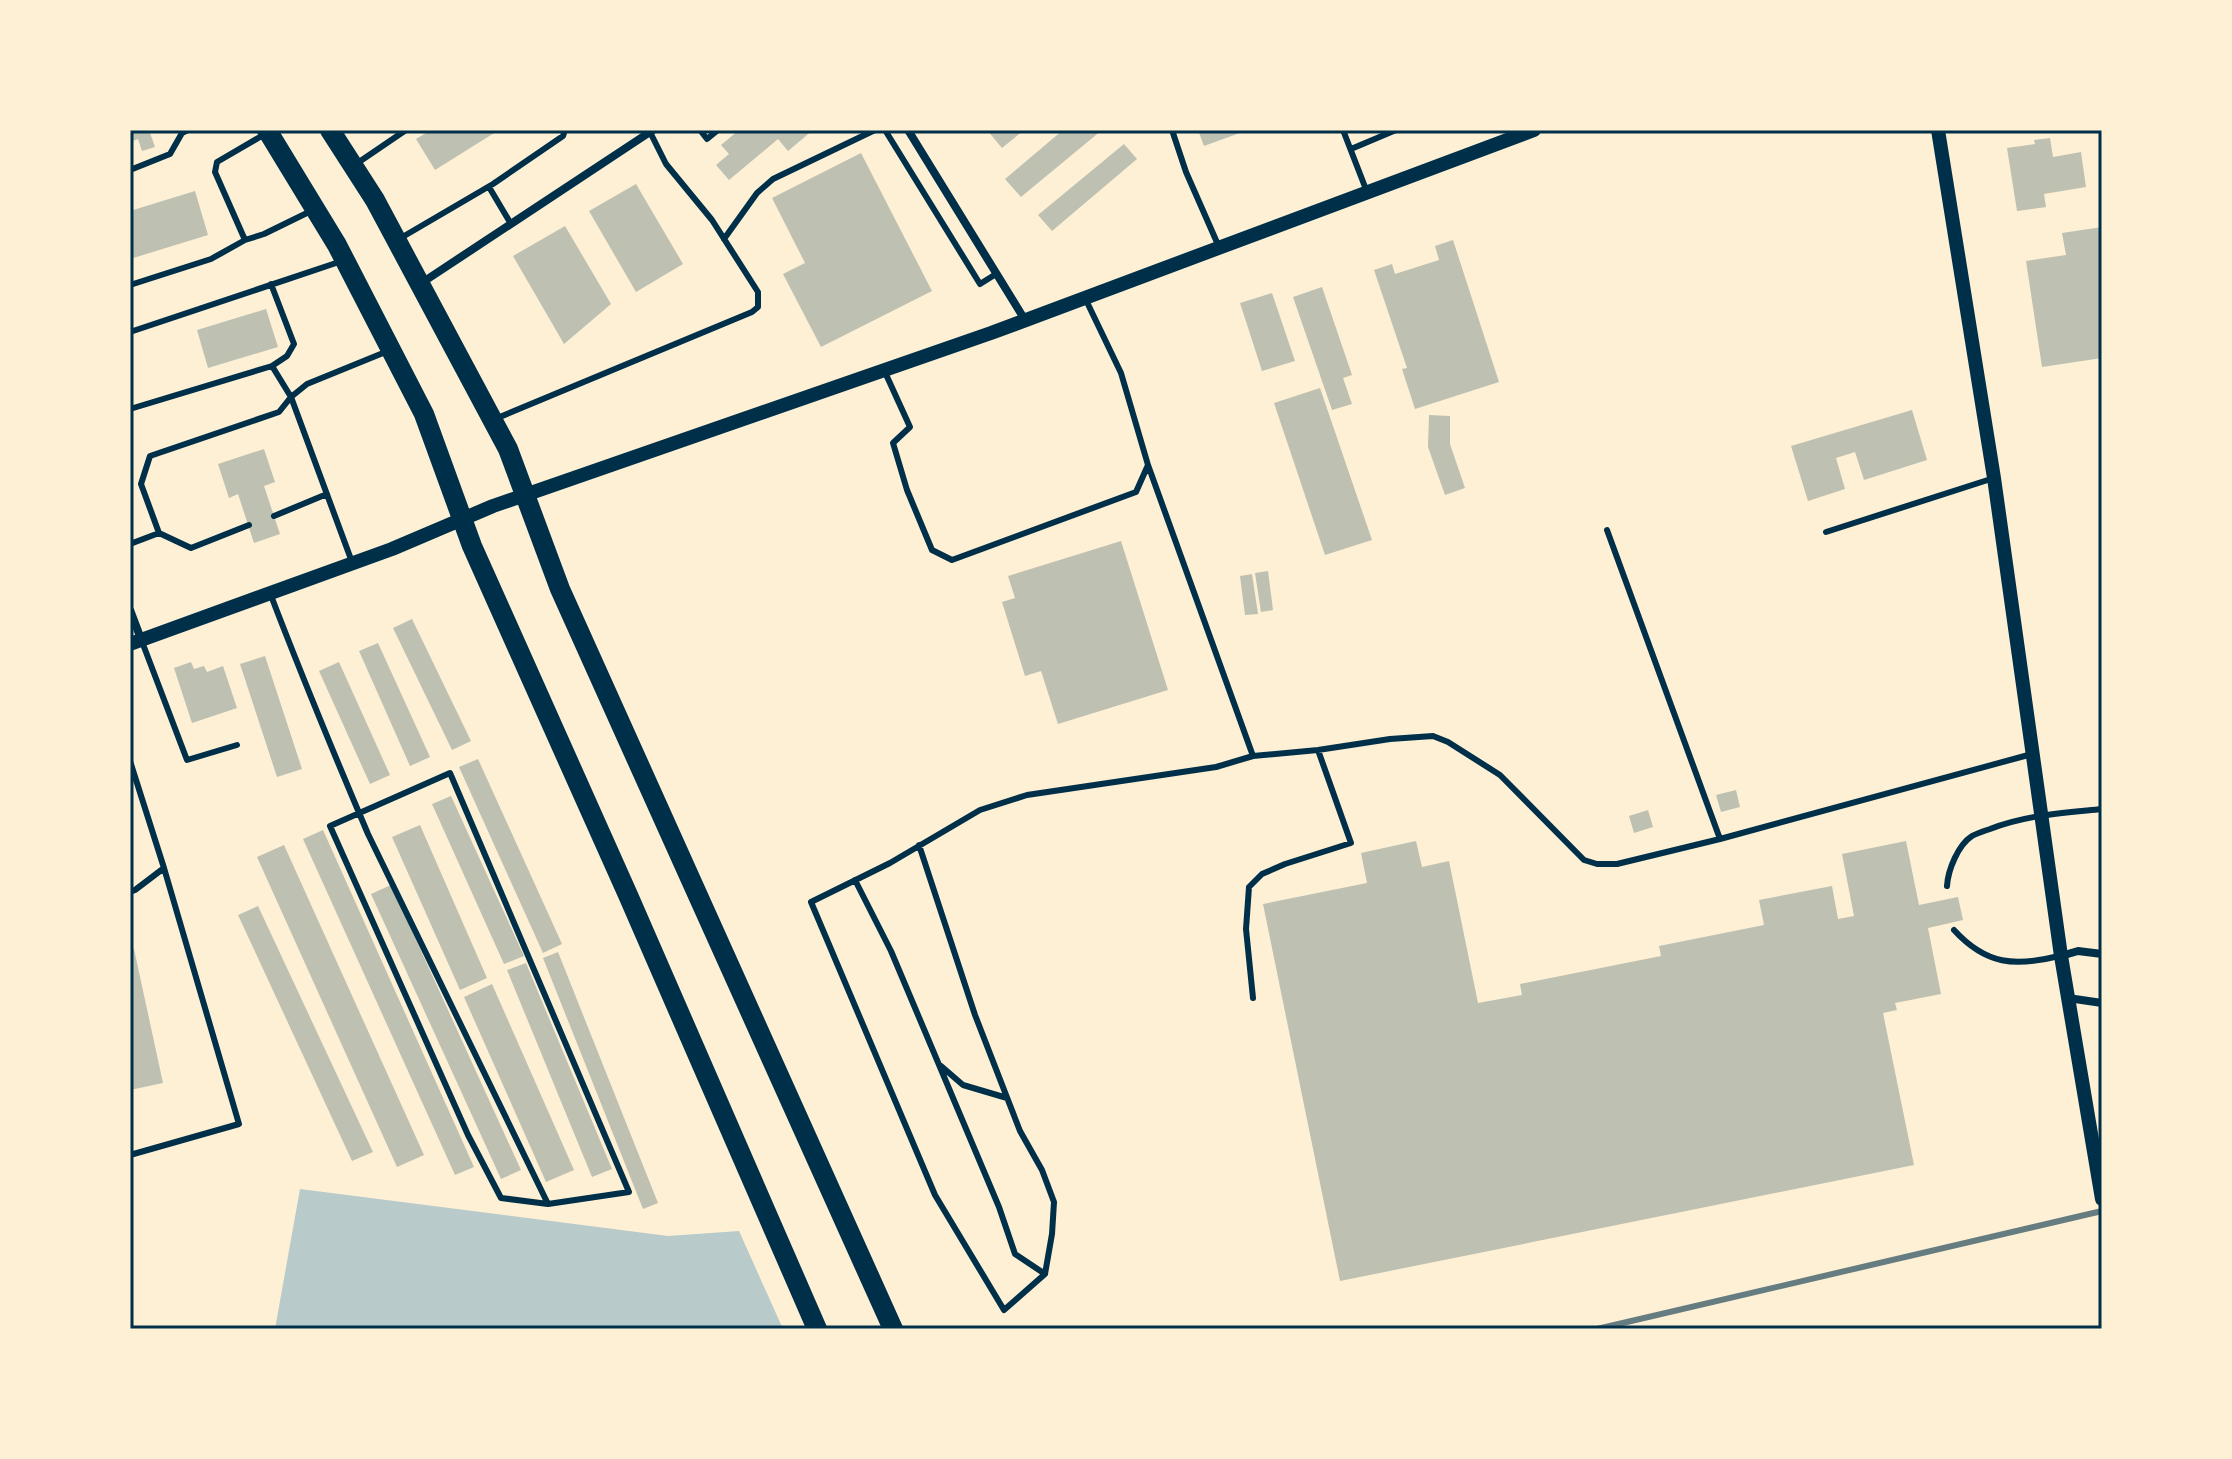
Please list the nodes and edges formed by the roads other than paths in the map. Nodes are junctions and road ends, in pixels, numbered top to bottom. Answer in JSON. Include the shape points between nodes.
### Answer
{"nodes":[{"id":1,"x":330,"y":130,"type":"edge"},
{"id":2,"x":406,"y":130,"type":"edge"},
{"id":3,"x":565,"y":130,"type":"edge"},
{"id":4,"x":700,"y":130,"type":"edge"},
{"id":5,"x":718,"y":130,"type":"edge"},
{"id":6,"x":875,"y":130,"type":"edge"},
{"id":7,"x":885,"y":130,"type":"edge"},
{"id":8,"x":908,"y":130,"type":"edge"},
{"id":9,"x":1172,"y":130,"type":"edge"},
{"id":10,"x":1343,"y":130,"type":"edge"},
{"id":11,"x":1396,"y":130,"type":"edge"},
{"id":12,"x":1534,"y":130,"type":"edge"},
{"id":13,"x":1938,"y":130,"type":"edge"},
{"id":14,"x":183,"y":131,"type":"edge"},
{"id":15,"x":267,"y":131,"type":"edge"},
{"id":16,"x":651,"y":131,"type":"edge"},
{"id":17,"x":1351,"y":149,"type":"junction"},
{"id":18,"x":353,"y":166,"type":"junction"},
{"id":19,"x":130,"y":170,"type":"edge"},
{"id":20,"x":489,"y":187,"type":"junction"},
{"id":21,"x":1367,"y":192,"type":"junction"},
{"id":22,"x":315,"y":209,"type":"junction"},
{"id":23,"x":511,"y":224,"type":"junction"},
{"id":24,"x":724,"y":239,"type":"junction"},
{"id":25,"x":245,"y":240,"type":"junction"},
{"id":26,"x":396,"y":241,"type":"junction"},
{"id":27,"x":1219,"y":247,"type":"junction"},
{"id":28,"x":345,"y":259,"type":"junction"},
{"id":29,"x":996,"y":274,"type":"junction"},
{"id":30,"x":271,"y":284,"type":"junction"},
{"id":31,"x":419,"y":284,"type":"junction"},
{"id":32,"x":130,"y":285,"type":"edge"},
{"id":33,"x":1085,"y":297,"type":"junction"},
{"id":34,"x":1025,"y":320,"type":"junction"},
{"id":35,"x":130,"y":332,"type":"edge"},
{"id":36,"x":392,"y":350,"type":"junction"},
{"id":37,"x":272,"y":366,"type":"junction"},
{"id":38,"x":884,"y":370,"type":"junction"},
{"id":39,"x":291,"y":397,"type":"junction"},
{"id":40,"x":130,"y":409,"type":"edge"},
{"id":41,"x":492,"y":420,"type":"junction"},
{"id":42,"x":1148,"y":465,"type":"junction"},
{"id":43,"x":1994,"y":478,"type":"junction"},
{"id":44,"x":327,"y":494,"type":"junction"},
{"id":45,"x":525,"y":495,"type":"junction"},
{"id":46,"x":274,"y":516,"type":"dead end"},
{"id":47,"x":462,"y":519,"type":"junction"},
{"id":48,"x":249,"y":525,"type":"dead end"},
{"id":49,"x":1607,"y":530,"type":"dead end"},
{"id":50,"x":1826,"y":532,"type":"dead end"},
{"id":51,"x":159,"y":533,"type":"junction"},
{"id":52,"x":130,"y":544,"type":"edge"},
{"id":53,"x":353,"y":563,"type":"junction"},
{"id":54,"x":270,"y":593,"type":"junction"},
{"id":55,"x":130,"y":610,"type":"edge"},
{"id":56,"x":135,"y":642,"type":"edge"},
{"id":57,"x":237,"y":745,"type":"dead end"},
{"id":58,"x":1318,"y":750,"type":"junction"},
{"id":59,"x":2032,"y":754,"type":"junction"},
{"id":60,"x":1253,"y":756,"type":"junction"},
{"id":61,"x":130,"y":761,"type":"edge"},
{"id":62,"x":2102,"y":809,"type":"edge"},
{"id":63,"x":359,"y":813,"type":"junction"},
{"id":64,"x":2040,"y":815,"type":"junction"},
{"id":65,"x":1720,"y":839,"type":"junction"},
{"id":66,"x":919,"y":845,"type":"junction"},
{"id":67,"x":164,"y":868,"type":"junction"},
{"id":68,"x":855,"y":880,"type":"junction"},
{"id":69,"x":1947,"y":886,"type":"dead end"},
{"id":70,"x":130,"y":892,"type":"edge"},
{"id":71,"x":1954,"y":930,"type":"dead end"},
{"id":72,"x":2102,"y":954,"type":"edge"},
{"id":73,"x":2061,"y":956,"type":"junction"},
{"id":74,"x":1253,"y":998,"type":"dead end"},
{"id":75,"x":2067,"y":998,"type":"junction"},
{"id":76,"x":2102,"y":1003,"type":"edge"},
{"id":77,"x":938,"y":1064,"type":"junction"},
{"id":78,"x":1007,"y":1098,"type":"junction"},
{"id":79,"x":130,"y":1155,"type":"edge"},
{"id":80,"x":2102,"y":1199,"type":"edge"},
{"id":81,"x":548,"y":1204,"type":"junction"},
{"id":82,"x":1045,"y":1274,"type":"junction"},
{"id":83,"x":817,"y":1329,"type":"edge"},
{"id":84,"x":893,"y":1329,"type":"edge"}],
"edges":[{"from":1,"to":18,"type":"highway"},
{"from":2,"to":18,"type":"lane"},
{"from":3,"to":20,"type":"lane"},
{"from":4,"to":5,"type":"lane","via":[[707,139]]},
{"from":6,"to":24,"type":"lane","via":[[773,179]]},
{"from":7,"to":29,"type":"lane","via":[[980,284]]},
{"from":8,"to":29,"type":"street"},
{"from":9,"to":27,"type":"lane"},
{"from":10,"to":17,"type":"lane"},
{"from":11,"to":17,"type":"lane"},
{"from":12,"to":21,"type":"street"},
{"from":13,"to":43,"type":"street"},
{"from":14,"to":19,"type":"lane","via":[[170,154]]},
{"from":15,"to":22,"type":"highway"},
{"from":15,"to":25,"type":"lane","via":[[217,162],[215,172]]},
{"from":16,"to":23,"type":"street"},
{"from":16,"to":24,"type":"lane","via":[[666,164]]},
{"from":17,"to":21,"type":"lane"},
{"from":18,"to":26,"type":"highway"},
{"from":20,"to":23,"type":"lane"},
{"from":20,"to":26,"type":"lane"},
{"from":21,"to":27,"type":"street"},
{"from":22,"to":25,"type":"lane"},
{"from":22,"to":28,"type":"highway"},
{"from":23,"to":31,"type":"street"},
{"from":24,"to":41,"type":"lane","via":[[758,292],[758,307],[752,312]]},
{"from":25,"to":32,"type":"lane","via":[[211,259]]},
{"from":26,"to":31,"type":"highway"},
{"from":27,"to":33,"type":"street"},
{"from":28,"to":30,"type":"lane"},
{"from":28,"to":36,"type":"highway"},
{"from":29,"to":34,"type":"street"},
{"from":30,"to":35,"type":"lane"},
{"from":30,"to":37,"type":"lane","via":[[294,344]]},
{"from":31,"to":41,"type":"highway"},
{"from":33,"to":34,"type":"street"},
{"from":33,"to":42,"type":"lane","via":[[1121,373]]},
{"from":34,"to":38,"type":"street"},
{"from":36,"to":39,"type":"lane","via":[[307,384]]},
{"from":36,"to":47,"type":"highway","via":[[424,414]]},
{"from":37,"to":39,"type":"lane"},
{"from":37,"to":40,"type":"lane"},
{"from":38,"to":42,"type":"lane","via":[[910,427],[893,443],[907,490],[932,550],[952,560],[1136,492]]},
{"from":38,"to":45,"type":"street"},
{"from":39,"to":44,"type":"lane"},
{"from":39,"to":51,"type":"lane","via":[[279,412],[150,456],[141,484]]},
{"from":41,"to":45,"type":"highway"},
{"from":42,"to":60,"type":"lane"},
{"from":43,"to":50,"type":"lane"},
{"from":43,"to":59,"type":"street"},
{"from":44,"to":46,"type":"lane"},
{"from":44,"to":53,"type":"lane"},
{"from":45,"to":47,"type":"street"},
{"from":45,"to":84,"type":"highway","via":[[560,589]]},
{"from":47,"to":53,"type":"street"},
{"from":47,"to":83,"type":"highway"},
{"from":48,"to":51,"type":"lane","via":[[191,548]]},
{"from":49,"to":65,"type":"lane"},
{"from":51,"to":52,"type":"lane"},
{"from":53,"to":54,"type":"street"},
{"from":54,"to":56,"type":"street"},
{"from":54,"to":63,"type":"lane"},
{"from":55,"to":56,"type":"street"},
{"from":56,"to":57,"type":"lane","via":[[187,760]]},
{"from":58,"to":60,"type":"lane"},
{"from":58,"to":65,"type":"lane","via":[[1416,736],[1448,742],[1500,775],[1584,860],[1597,864]]},
{"from":58,"to":74,"type":"lane","via":[[1351,843],[1285,864],[1249,887],[1246,929]]},
{"from":59,"to":64,"type":"street"},
{"from":59,"to":65,"type":"lane"},
{"from":60,"to":66,"type":"lane","via":[[1216,767],[1027,795],[980,810]]},
{"from":61,"to":67,"type":"lane"},
{"from":62,"to":64,"type":"lane"},
{"from":63,"to":81,"type":"lane"},
{"from":63,"to":81,"type":"lane","via":[[330,826],[468,1135],[501,1198]]},
{"from":63,"to":81,"type":"lane","via":[[450,773],[629,1192]]},
{"from":64,"to":69,"type":"lane","via":[[1970,837],[1948,874]]},
{"from":64,"to":73,"type":"street"},
{"from":66,"to":68,"type":"lane"},
{"from":66,"to":78,"type":"lane"},
{"from":67,"to":70,"type":"lane"},
{"from":67,"to":79,"type":"lane","via":[[239,1124]]},
{"from":68,"to":77,"type":"lane"},
{"from":68,"to":82,"type":"lane","via":[[811,902],[935,1195],[1004,1310]]},
{"from":71,"to":73,"type":"lane","via":[[1975,950],[2007,962]]},
{"from":72,"to":73,"type":"street","via":[[2078,951]]},
{"from":73,"to":75,"type":"street"},
{"from":75,"to":76,"type":"street"},
{"from":75,"to":80,"type":"street"},
{"from":77,"to":78,"type":"lane","via":[[963,1085]]},
{"from":77,"to":82,"type":"lane","via":[[1015,1254]]},
{"from":78,"to":82,"type":"lane","via":[[1054,1202]]}]}
